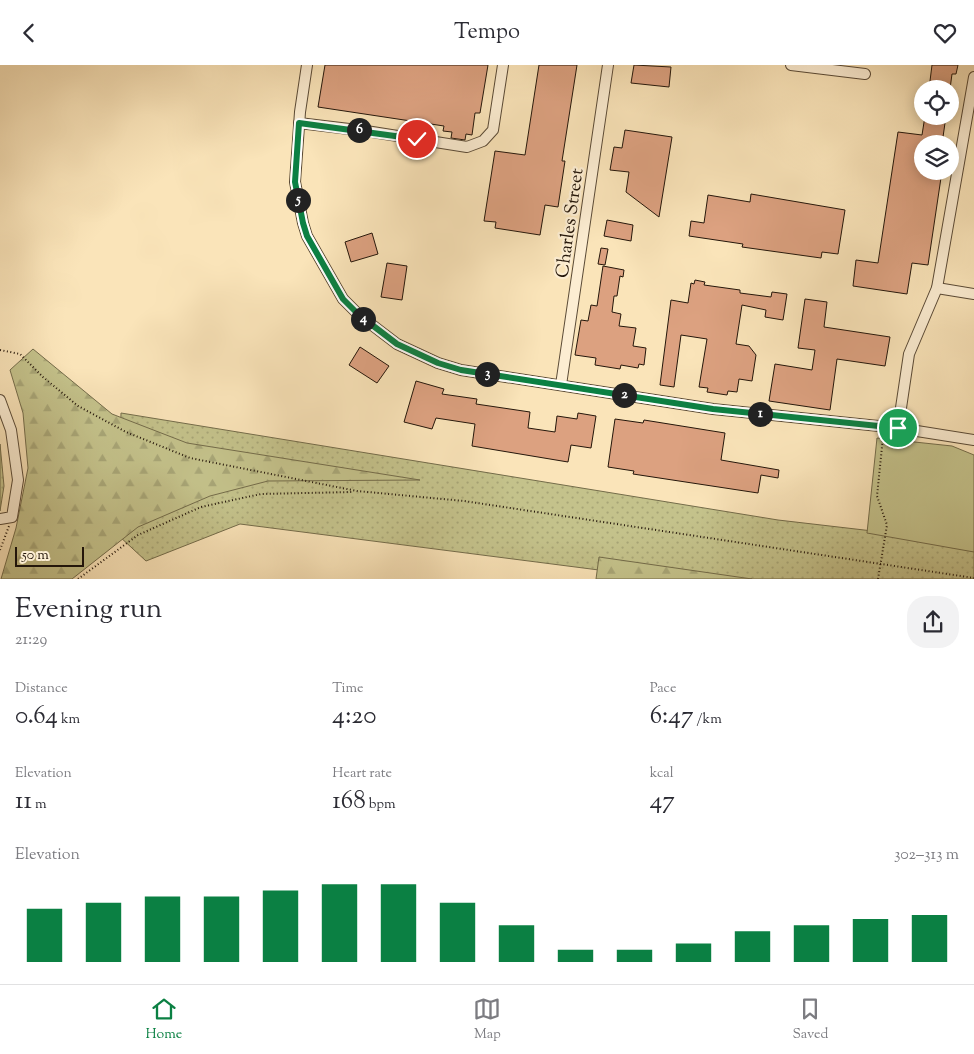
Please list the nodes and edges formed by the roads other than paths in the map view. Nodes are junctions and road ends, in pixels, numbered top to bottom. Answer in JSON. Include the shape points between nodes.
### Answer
{"nodes":[{"id":1,"x":307,"y":65,"type":"edge"},
{"id":2,"x":503,"y":65,"type":"edge"},
{"id":3,"x":608,"y":65,"type":"edge"},
{"id":4,"x":791,"y":65,"type":"edge"},
{"id":5,"x":865,"y":74,"type":"dead end"},
{"id":6,"x":974,"y":77,"type":"edge"},
{"id":7,"x":299,"y":123,"type":"junction"},
{"id":8,"x":937,"y":288,"type":"junction"},
{"id":9,"x":974,"y":294,"type":"edge"},
{"id":10,"x":561,"y":385,"type":"junction"},
{"id":11,"x":0,"y":400,"type":"edge"},
{"id":12,"x":898,"y":428,"type":"junction"},
{"id":13,"x":974,"y":441,"type":"edge"},
{"id":14,"x":0,"y":519,"type":"edge"}],
"edges":[{"from":1,"to":7,"type":"street"},
{"from":2,"to":7,"type":"street","via":[[492,130],[483,141],[467,147]]},
{"from":3,"to":10,"type":"street","name":"Charles Street"},
{"from":4,"to":5,"type":"street"},
{"from":6,"to":8,"type":"street"},
{"from":7,"to":10,"type":"street","via":[[295,182],[307,236],[343,299],[359,315],[397,344],[438,363],[461,370]]},
{"from":8,"to":9,"type":"street"},
{"from":8,"to":12,"type":"street","via":[[909,354]]},
{"from":10,"to":12,"type":"street","via":[[713,409]]},
{"from":11,"to":14,"type":"street","via":[[11,430],[18,480],[12,517]]},
{"from":12,"to":13,"type":"street"}]}
